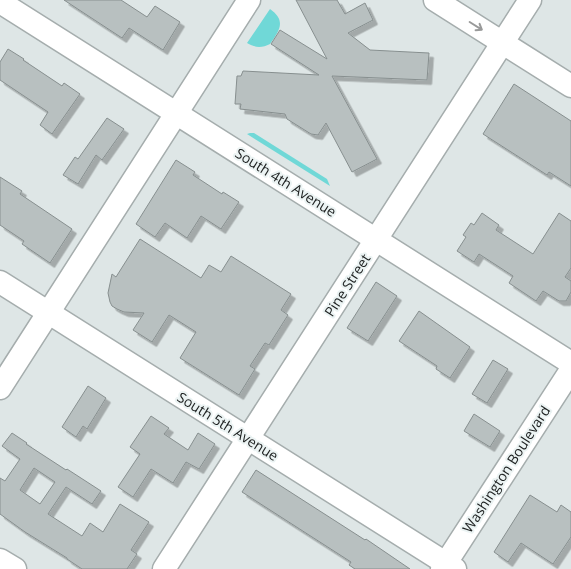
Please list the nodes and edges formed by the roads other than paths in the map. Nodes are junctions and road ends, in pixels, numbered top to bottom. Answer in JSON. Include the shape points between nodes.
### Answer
{"nodes":[{"id":1,"x":249,"y":0,"type":"edge"},
{"id":2,"x":435,"y":0,"type":"edge"},
{"id":3,"x":530,"y":0,"type":"edge"},
{"id":4,"x":0,"y":2,"type":"edge"},
{"id":5,"x":503,"y":43,"type":"junction"},
{"id":6,"x":571,"y":86,"type":"edge"},
{"id":7,"x":176,"y":113,"type":"junction"},
{"id":8,"x":376,"y":240,"type":"junction"},
{"id":9,"x":0,"y":282,"type":"edge"},
{"id":10,"x":48,"y":312,"type":"junction"},
{"id":11,"x":571,"y":363,"type":"edge"},
{"id":12,"x":571,"y":370,"type":"edge"},
{"id":13,"x":0,"y":388,"type":"edge"},
{"id":14,"x":248,"y":438,"type":"junction"},
{"id":15,"x":0,"y":560,"type":"edge"},
{"id":16,"x":447,"y":567,"type":"edge"},
{"id":17,"x":15,"y":569,"type":"edge"},
{"id":18,"x":164,"y":569,"type":"edge"}],
"edges":[{"from":1,"to":7,"type":"street"},
{"from":2,"to":5,"type":"street","one_way":true},
{"from":3,"to":5,"type":"street","name":"Pine Street"},
{"from":4,"to":7,"type":"street","name":"South 4th Avenue"},
{"from":5,"to":6,"type":"street"},
{"from":5,"to":8,"type":"street","name":"Pine Street"},
{"from":7,"to":8,"type":"street","name":"South 4th Avenue"},
{"from":7,"to":10,"type":"street"},
{"from":8,"to":11,"type":"street","name":"South 4th Avenue"},
{"from":8,"to":14,"type":"street","name":"Pine Street"},
{"from":9,"to":10,"type":"street","name":"South 5th Avenue"},
{"from":10,"to":13,"type":"street"},
{"from":10,"to":14,"type":"street","name":"South 5th Avenue"},
{"from":12,"to":16,"type":"street","name":"Washington Boulevard"},
{"from":14,"to":16,"type":"street","name":"South 5th Avenue"},
{"from":14,"to":18,"type":"street","name":"Pine Street"},
{"from":15,"to":17,"type":"street"}]}
